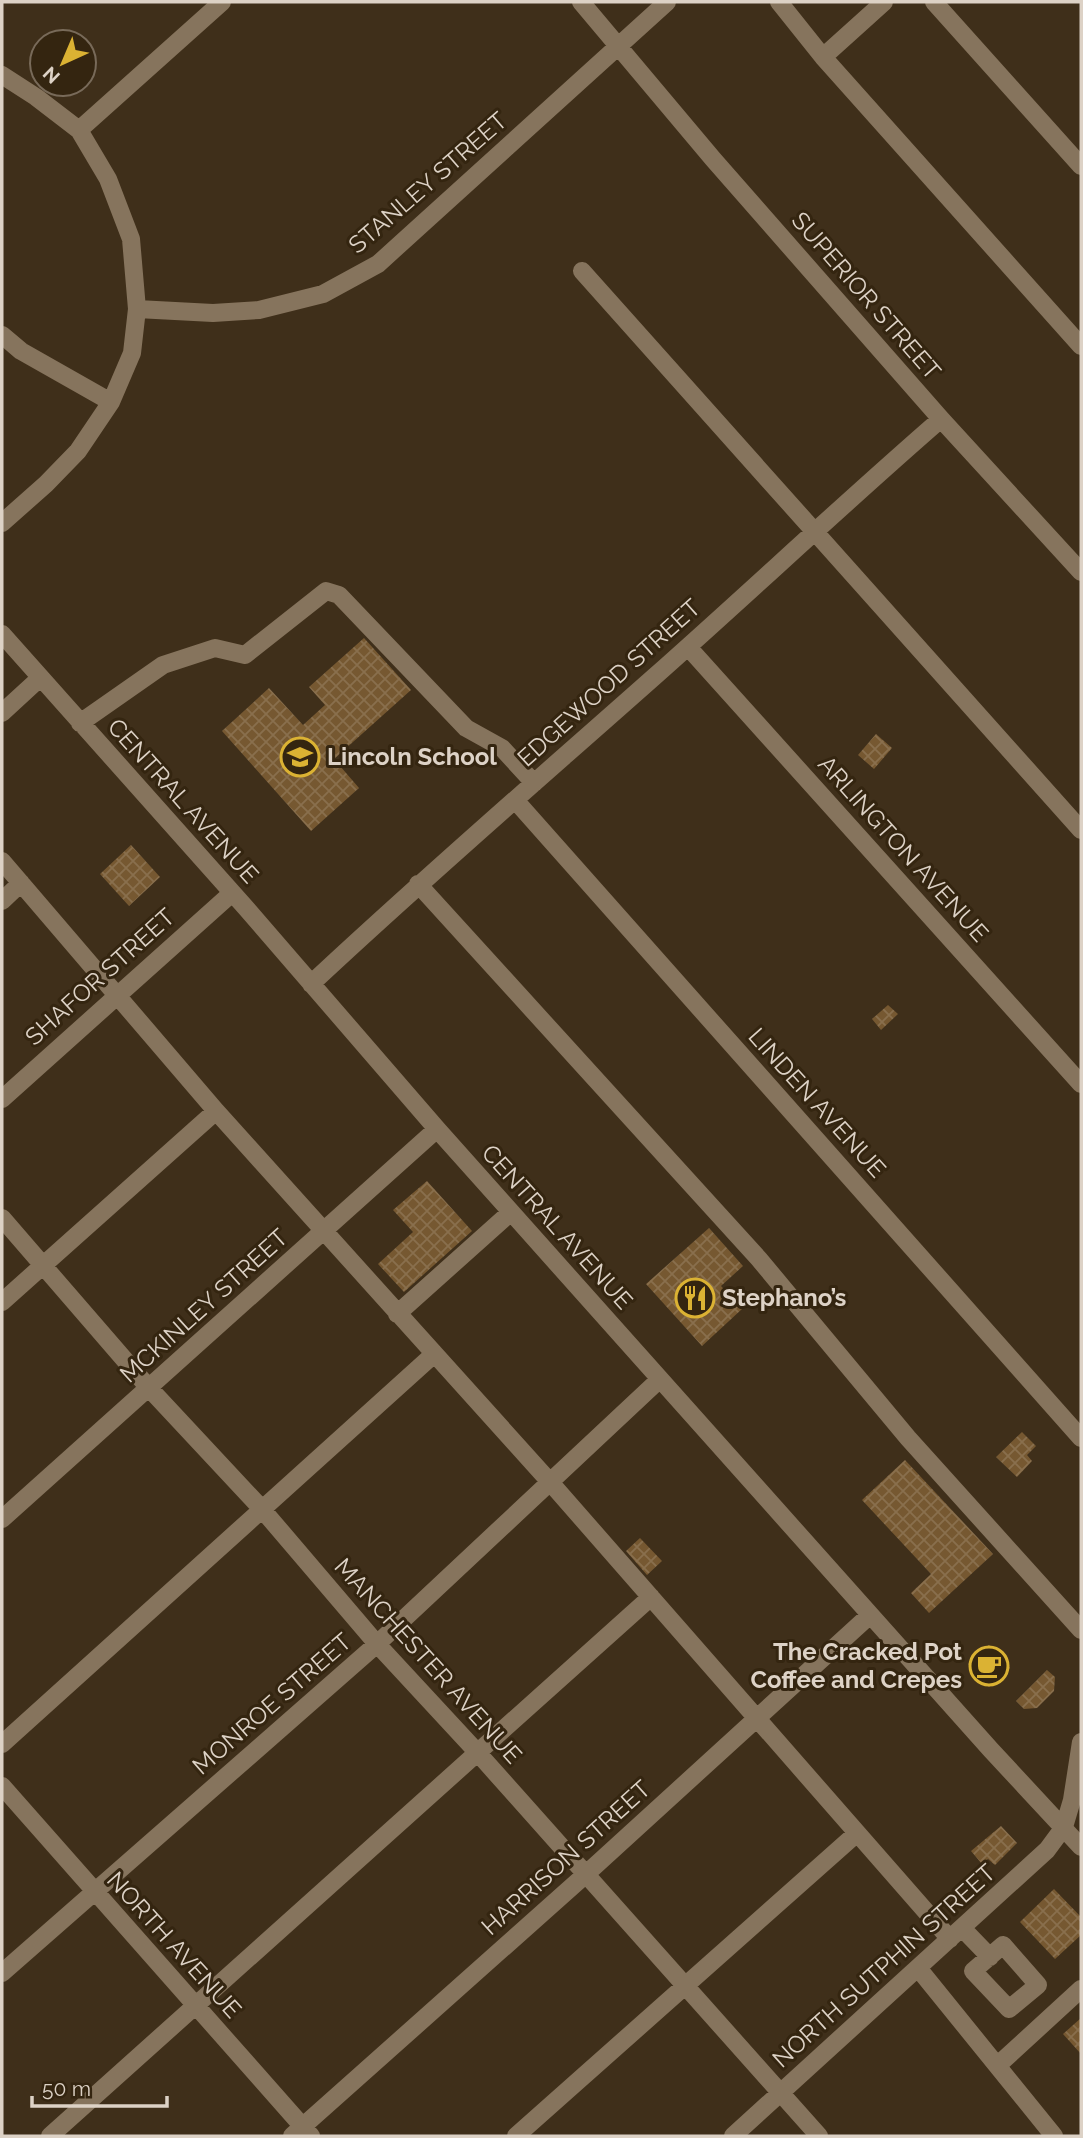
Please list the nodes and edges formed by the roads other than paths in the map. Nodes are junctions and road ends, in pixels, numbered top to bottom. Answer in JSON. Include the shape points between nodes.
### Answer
{"nodes":[{"id":1,"x":222,"y":2,"type":"edge"},
{"id":2,"x":581,"y":2,"type":"edge"},
{"id":3,"x":667,"y":2,"type":"edge"},
{"id":4,"x":779,"y":2,"type":"edge"},
{"id":5,"x":884,"y":2,"type":"edge"},
{"id":6,"x":934,"y":2,"type":"edge"},
{"id":7,"x":620,"y":47,"type":"junction"},
{"id":8,"x":823,"y":57,"type":"junction"},
{"id":9,"x":2,"y":75,"type":"edge"},
{"id":10,"x":79,"y":130,"type":"junction"},
{"id":11,"x":1081,"y":166,"type":"edge"},
{"id":12,"x":582,"y":271,"type":"dead end"},
{"id":13,"x":137,"y":309,"type":"junction"},
{"id":14,"x":2,"y":335,"type":"edge"},
{"id":15,"x":1081,"y":346,"type":"edge"},
{"id":16,"x":111,"y":402,"type":"junction"},
{"id":17,"x":941,"y":419,"type":"junction"},
{"id":18,"x":2,"y":523,"type":"edge"},
{"id":19,"x":814,"y":530,"type":"junction"},
{"id":20,"x":1081,"y":572,"type":"edge"},
{"id":21,"x":2,"y":634,"type":"edge"},
{"id":22,"x":688,"y":647,"type":"junction"},
{"id":23,"x":40,"y":678,"type":"junction"},
{"id":24,"x":2,"y":713,"type":"edge"},
{"id":25,"x":80,"y":723,"type":"junction"},
{"id":26,"x":534,"y":783,"type":"junction"},
{"id":27,"x":516,"y":800,"type":"junction"},
{"id":28,"x":1081,"y":830,"type":"edge"},
{"id":29,"x":2,"y":861,"type":"edge"},
{"id":30,"x":20,"y":883,"type":"junction"},
{"id":31,"x":418,"y":884,"type":"junction"},
{"id":32,"x":232,"y":892,"type":"junction"},
{"id":33,"x":2,"y":901,"type":"edge"},
{"id":34,"x":311,"y":984,"type":"junction"},
{"id":35,"x":117,"y":994,"type":"junction"},
{"id":36,"x":1081,"y":1084,"type":"edge"},
{"id":37,"x":2,"y":1098,"type":"edge"},
{"id":38,"x":216,"y":1111,"type":"junction"},
{"id":39,"x":437,"y":1129,"type":"junction"},
{"id":40,"x":511,"y":1212,"type":"junction"},
{"id":41,"x":2,"y":1218,"type":"edge"},
{"id":42,"x":326,"y":1231,"type":"junction"},
{"id":43,"x":43,"y":1264,"type":"junction"},
{"id":44,"x":2,"y":1301,"type":"edge"},
{"id":45,"x":397,"y":1314,"type":"junction"},
{"id":46,"x":433,"y":1355,"type":"junction"},
{"id":47,"x":660,"y":1379,"type":"junction"},
{"id":48,"x":149,"y":1388,"type":"junction"},
{"id":49,"x":1081,"y":1438,"type":"edge"},
{"id":50,"x":550,"y":1482,"type":"junction"},
{"id":51,"x":261,"y":1508,"type":"junction"},
{"id":52,"x":2,"y":1519,"type":"edge"},
{"id":53,"x":651,"y":1597,"type":"junction"},
{"id":54,"x":870,"y":1615,"type":"junction"},
{"id":55,"x":1081,"y":1630,"type":"edge"},
{"id":56,"x":377,"y":1644,"type":"junction"},
{"id":57,"x":756,"y":1719,"type":"junction"},
{"id":58,"x":1081,"y":1742,"type":"edge"},
{"id":59,"x":2,"y":1744,"type":"edge"},
{"id":60,"x":477,"y":1752,"type":"junction"},
{"id":61,"x":2,"y":1786,"type":"edge"},
{"id":62,"x":1064,"y":1827,"type":"junction"},
{"id":63,"x":856,"y":1833,"type":"junction"},
{"id":64,"x":1081,"y":1847,"type":"edge"},
{"id":65,"x":585,"y":1875,"type":"junction"},
{"id":66,"x":94,"y":1893,"type":"junction"},
{"id":67,"x":956,"y":1934,"type":"junction"},
{"id":68,"x":990,"y":1957,"type":"junction"},
{"id":69,"x":918,"y":1968,"type":"junction"},
{"id":70,"x":2,"y":1973,"type":"edge"},
{"id":71,"x":685,"y":1985,"type":"junction"},
{"id":72,"x":1081,"y":1989,"type":"edge"},
{"id":73,"x":195,"y":2005,"type":"junction"},
{"id":74,"x":998,"y":2065,"type":"junction"},
{"id":75,"x":781,"y":2093,"type":"junction"},
{"id":76,"x":302,"y":2133,"type":"edge"},
{"id":77,"x":1049,"y":2134,"type":"edge"},
{"id":78,"x":50,"y":2136,"type":"edge"},
{"id":79,"x":516,"y":2136,"type":"edge"},
{"id":80,"x":733,"y":2136,"type":"edge"},
{"id":81,"x":819,"y":2136,"type":"edge"}],
"edges":[{"from":1,"to":10,"type":"street"},
{"from":2,"to":7,"type":"street","name":"SUPERIOR STREET"},
{"from":3,"to":7,"type":"street","name":"STANLEY STREET"},
{"from":4,"to":8,"type":"street"},
{"from":5,"to":8,"type":"street"},
{"from":6,"to":11,"type":"street"},
{"from":7,"to":13,"type":"street","name":"STANLEY STREET","via":[[378,264],[323,294],[259,310]]},
{"from":7,"to":17,"type":"street","name":"SUPERIOR STREET"},
{"from":8,"to":15,"type":"street"},
{"from":9,"to":10,"type":"street"},
{"from":10,"to":13,"type":"street","via":[[108,179],[131,239]]},
{"from":12,"to":19,"type":"street"},
{"from":13,"to":16,"type":"street","via":[[132,353]]},
{"from":14,"to":16,"type":"street","via":[[21,351]]},
{"from":16,"to":18,"type":"street","via":[[78,451]]},
{"from":17,"to":19,"type":"street","name":"EDGEWOOD STREET"},
{"from":17,"to":20,"type":"street","name":"SUPERIOR STREET"},
{"from":19,"to":22,"type":"street","name":"EDGEWOOD STREET"},
{"from":19,"to":28,"type":"street"},
{"from":21,"to":23,"type":"street","name":"CENTRAL AVENUE"},
{"from":22,"to":26,"type":"street","name":"EDGEWOOD STREET"},
{"from":22,"to":36,"type":"street","name":"ARLINGTON AVENUE"},
{"from":23,"to":24,"type":"street"},
{"from":23,"to":25,"type":"street","name":"CENTRAL AVENUE"},
{"from":25,"to":26,"type":"street","via":[[163,665],[215,648],[245,655],[326,591],[340,595],[466,728],[502,748]]},
{"from":25,"to":32,"type":"street","name":"CENTRAL AVENUE"},
{"from":26,"to":27,"type":"street","name":"EDGEWOOD STREET"},
{"from":27,"to":31,"type":"street","name":"EDGEWOOD STREET"},
{"from":27,"to":49,"type":"street","name":"LINDEN AVENUE"},
{"from":29,"to":30,"type":"street"},
{"from":30,"to":33,"type":"street"},
{"from":30,"to":35,"type":"street"},
{"from":31,"to":34,"type":"street","name":"EDGEWOOD STREET"},
{"from":31,"to":55,"type":"street","via":[[759,1259],[908,1438]]},
{"from":32,"to":34,"type":"street","name":"CENTRAL AVENUE"},
{"from":32,"to":35,"type":"street","name":"SHAFOR STREET"},
{"from":34,"to":39,"type":"street","name":"CENTRAL AVENUE"},
{"from":35,"to":37,"type":"street","name":"SHAFOR STREET"},
{"from":35,"to":38,"type":"street"},
{"from":38,"to":42,"type":"street"},
{"from":38,"to":43,"type":"street"},
{"from":39,"to":40,"type":"street","name":"CENTRAL AVENUE"},
{"from":39,"to":42,"type":"street","name":"MCKINLEY STREET"},
{"from":40,"to":45,"type":"street"},
{"from":40,"to":47,"type":"street","name":"CENTRAL AVENUE"},
{"from":41,"to":43,"type":"street","name":"MANCHESTER AVENUE"},
{"from":42,"to":45,"type":"street"},
{"from":42,"to":48,"type":"street","name":"MCKINLEY STREET"},
{"from":43,"to":44,"type":"street"},
{"from":43,"to":48,"type":"street","name":"MANCHESTER AVENUE"},
{"from":45,"to":46,"type":"street"},
{"from":46,"to":50,"type":"street"},
{"from":46,"to":51,"type":"street"},
{"from":47,"to":50,"type":"street","name":"MONROE STREET"},
{"from":47,"to":54,"type":"street","name":"CENTRAL AVENUE"},
{"from":48,"to":51,"type":"street","name":"MANCHESTER AVENUE"},
{"from":48,"to":52,"type":"street","name":"MCKINLEY STREET"},
{"from":50,"to":53,"type":"street"},
{"from":50,"to":56,"type":"street","name":"MONROE STREET"},
{"from":51,"to":56,"type":"street","name":"MANCHESTER AVENUE"},
{"from":51,"to":59,"type":"street"},
{"from":53,"to":57,"type":"street"},
{"from":53,"to":60,"type":"street"},
{"from":54,"to":57,"type":"street","name":"HARRISON STREET"},
{"from":54,"to":62,"type":"street","name":"CENTRAL AVENUE"},
{"from":56,"to":60,"type":"street","name":"MANCHESTER AVENUE"},
{"from":56,"to":66,"type":"street","name":"MONROE STREET"},
{"from":57,"to":63,"type":"street"},
{"from":57,"to":65,"type":"street","name":"HARRISON STREET"},
{"from":58,"to":62,"type":"street"},
{"from":60,"to":65,"type":"street","name":"MANCHESTER AVENUE"},
{"from":60,"to":73,"type":"street"},
{"from":61,"to":66,"type":"street","name":"NORTH AVENUE"},
{"from":62,"to":64,"type":"street","name":"CENTRAL AVENUE"},
{"from":62,"to":67,"type":"street","name":"NORTH SUTPHIN STREET","via":[[1047,1850]]},
{"from":63,"to":67,"type":"street"},
{"from":63,"to":71,"type":"street"},
{"from":65,"to":71,"type":"street","name":"MANCHESTER AVENUE"},
{"from":65,"to":76,"type":"street","name":"HARRISON STREET"},
{"from":66,"to":70,"type":"street","name":"MONROE STREET"},
{"from":66,"to":73,"type":"street","name":"NORTH AVENUE"},
{"from":67,"to":68,"type":"street"},
{"from":67,"to":69,"type":"street","name":"NORTH SUTPHIN STREET"},
{"from":68,"to":68,"type":"street","via":[[1003,1945],[1038,1985],[1009,2009],[973,1971]]},
{"from":69,"to":74,"type":"street"},
{"from":69,"to":75,"type":"street","name":"NORTH SUTPHIN STREET"},
{"from":71,"to":75,"type":"street","name":"MANCHESTER AVENUE"},
{"from":71,"to":79,"type":"street"},
{"from":72,"to":74,"type":"street"},
{"from":73,"to":76,"type":"street","name":"NORTH AVENUE"},
{"from":73,"to":78,"type":"street"},
{"from":74,"to":77,"type":"street"},
{"from":75,"to":80,"type":"street","name":"NORTH SUTPHIN STREET"},
{"from":75,"to":81,"type":"street","name":"MANCHESTER AVENUE"}]}
